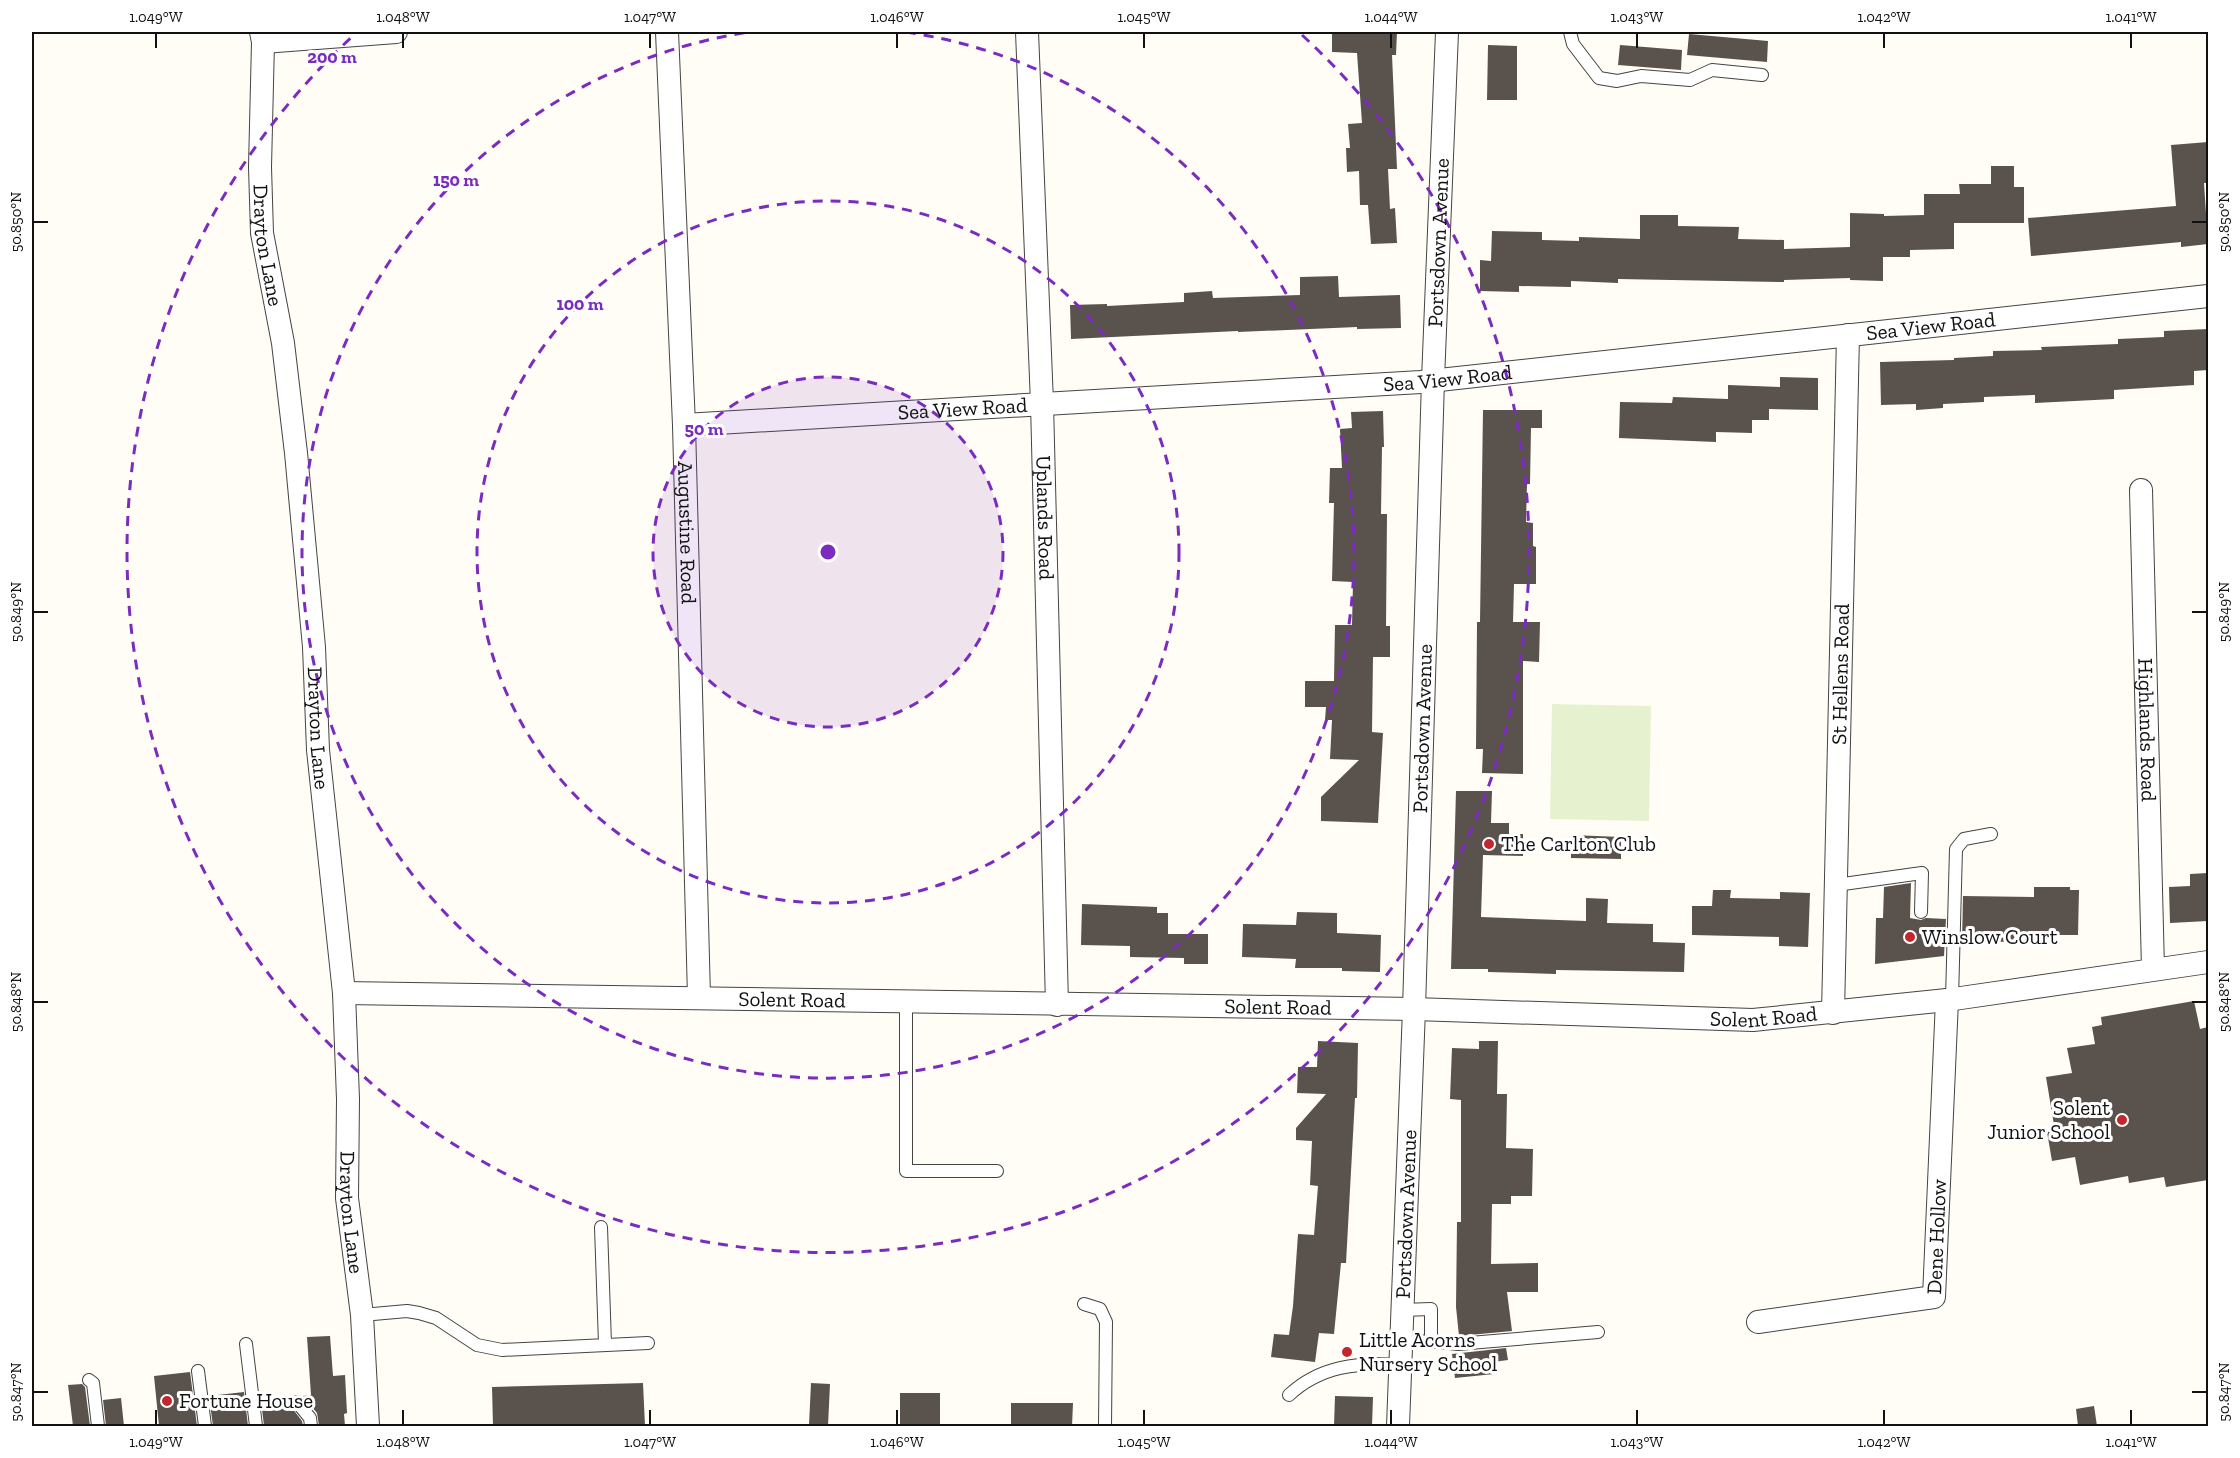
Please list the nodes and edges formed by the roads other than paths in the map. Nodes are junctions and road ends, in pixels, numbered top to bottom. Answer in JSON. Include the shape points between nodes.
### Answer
{"nodes":[{"id":1,"x":396,"y":32,"type":"edge"},
{"id":2,"x":667,"y":32,"type":"edge"},
{"id":3,"x":1027,"y":32,"type":"edge"},
{"id":4,"x":1447,"y":32,"type":"edge"},
{"id":5,"x":1570,"y":32,"type":"edge"},
{"id":6,"x":262,"y":37,"type":"edge"},
{"id":7,"x":1762,"y":75,"type":"dead end"},
{"id":8,"x":2208,"y":296,"type":"edge"},
{"id":9,"x":1848,"y":335,"type":"junction"},
{"id":10,"x":1433,"y":380,"type":"junction"},
{"id":11,"x":1042,"y":403,"type":"junction"},
{"id":12,"x":684,"y":425,"type":"junction"},
{"id":13,"x":2141,"y":490,"type":"dead end"},
{"id":14,"x":1990,"y":834,"type":"dead end"},
{"id":15,"x":1836,"y":885,"type":"junction"},
{"id":16,"x":1922,"y":912,"type":"dead end"},
{"id":17,"x":2208,"y":962,"type":"edge"},
{"id":18,"x":2153,"y":969,"type":"junction"},
{"id":19,"x":344,"y":993,"type":"junction"},
{"id":20,"x":699,"y":997,"type":"junction"},
{"id":21,"x":1949,"y":999,"type":"junction"},
{"id":22,"x":906,"y":1003,"type":"junction"},
{"id":23,"x":1057,"y":1005,"type":"junction"},
{"id":24,"x":1414,"y":1010,"type":"junction"},
{"id":25,"x":1833,"y":1013,"type":"junction"},
{"id":26,"x":996,"y":1171,"type":"dead end"},
{"id":27,"x":601,"y":1227,"type":"dead end"},
{"id":28,"x":1084,"y":1304,"type":"dead end"},
{"id":29,"x":1402,"y":1310,"type":"junction"},
{"id":30,"x":362,"y":1315,"type":"junction"},
{"id":31,"x":1758,"y":1322,"type":"dead end"},
{"id":32,"x":1598,"y":1332,"type":"dead end"},
{"id":33,"x":1431,"y":1341,"type":"junction"},
{"id":34,"x":648,"y":1342,"type":"dead end"},
{"id":35,"x":246,"y":1344,"type":"dead end"},
{"id":36,"x":605,"y":1344,"type":"junction"},
{"id":37,"x":1400,"y":1354,"type":"junction"},
{"id":38,"x":198,"y":1371,"type":"dead end"},
{"id":39,"x":89,"y":1380,"type":"dead end"},
{"id":40,"x":1289,"y":1395,"type":"dead end"},
{"id":41,"x":297,"y":1402,"type":"dead end"},
{"id":42,"x":98,"y":1426,"type":"edge"},
{"id":43,"x":205,"y":1426,"type":"edge"},
{"id":44,"x":256,"y":1426,"type":"edge"},
{"id":45,"x":311,"y":1426,"type":"edge"},
{"id":46,"x":368,"y":1426,"type":"edge"},
{"id":47,"x":1105,"y":1426,"type":"edge"},
{"id":48,"x":1398,"y":1426,"type":"edge"}],
"edges":[{"from":1,"to":6,"type":"street"},
{"from":2,"to":12,"type":"street","name":"Augustine Road"},
{"from":3,"to":11,"type":"street","name":"Uplands Road"},
{"from":4,"to":10,"type":"street","name":"Portsdown Avenue"},
{"from":5,"to":7,"type":"lane","via":[[1573,44],[1599,78],[1690,80],[1712,69]]},
{"from":6,"to":19,"type":"street","name":"Drayton Lane","via":[[262,233],[283,342],[296,453],[314,647],[318,750]]},
{"from":8,"to":9,"type":"street","name":"Sea View Road"},
{"from":9,"to":10,"type":"street","name":"Sea View Road"},
{"from":9,"to":15,"type":"street","name":"St Hellens Road"},
{"from":10,"to":11,"type":"street","name":"Sea View Road"},
{"from":10,"to":24,"type":"street","name":"Portsdown Avenue"},
{"from":11,"to":12,"type":"street","name":"Sea View Road"},
{"from":11,"to":23,"type":"street","name":"Uplands Road"},
{"from":12,"to":20,"type":"street","name":"Augustine Road"},
{"from":13,"to":18,"type":"street","name":"Highlands Road"},
{"from":14,"to":21,"type":"lane","via":[[1964,839],[1956,849]]},
{"from":15,"to":16,"type":"lane","via":[[1922,873]]},
{"from":15,"to":25,"type":"street","name":"St Hellens Road"},
{"from":17,"to":18,"type":"street","name":"Solent Road"},
{"from":18,"to":21,"type":"street","name":"Solent Road"},
{"from":19,"to":20,"type":"street","name":"Solent Road"},
{"from":19,"to":30,"type":"street","name":"Drayton Lane","via":[[347,1198]]},
{"from":20,"to":22,"type":"street","name":"Solent Road"},
{"from":21,"to":25,"type":"street","name":"Solent Road"},
{"from":21,"to":31,"type":"street","name":"Dene Hollow","via":[[1934,1296]]},
{"from":22,"to":23,"type":"street","name":"Solent Road"},
{"from":22,"to":26,"type":"lane","via":[[906,1171]]},
{"from":23,"to":24,"type":"street","name":"Solent Road"},
{"from":24,"to":25,"type":"street","name":"Solent Road","via":[[1753,1020]]},
{"from":24,"to":29,"type":"street","name":"Portsdown Avenue"},
{"from":27,"to":36,"type":"lane"},
{"from":28,"to":47,"type":"lane","via":[[1100,1309],[1106,1322]]},
{"from":29,"to":33,"type":"lane","via":[[1431,1309]]},
{"from":29,"to":37,"type":"street","name":"Portsdown Avenue"},
{"from":30,"to":36,"type":"lane","via":[[407,1311],[436,1318],[477,1345],[502,1350]]},
{"from":30,"to":46,"type":"street","name":"Drayton Lane"},
{"from":32,"to":33,"type":"lane","via":[[1458,1344]]},
{"from":33,"to":37,"type":"lane"},
{"from":34,"to":36,"type":"lane"},
{"from":35,"to":44,"type":"lane"},
{"from":37,"to":40,"type":"lane","via":[[1325,1371]]},
{"from":37,"to":48,"type":"street","name":"Portsdown Avenue"},
{"from":38,"to":43,"type":"lane"},
{"from":39,"to":42,"type":"lane","via":[[93,1383]]},
{"from":41,"to":45,"type":"lane","via":[[310,1418]]}]}
